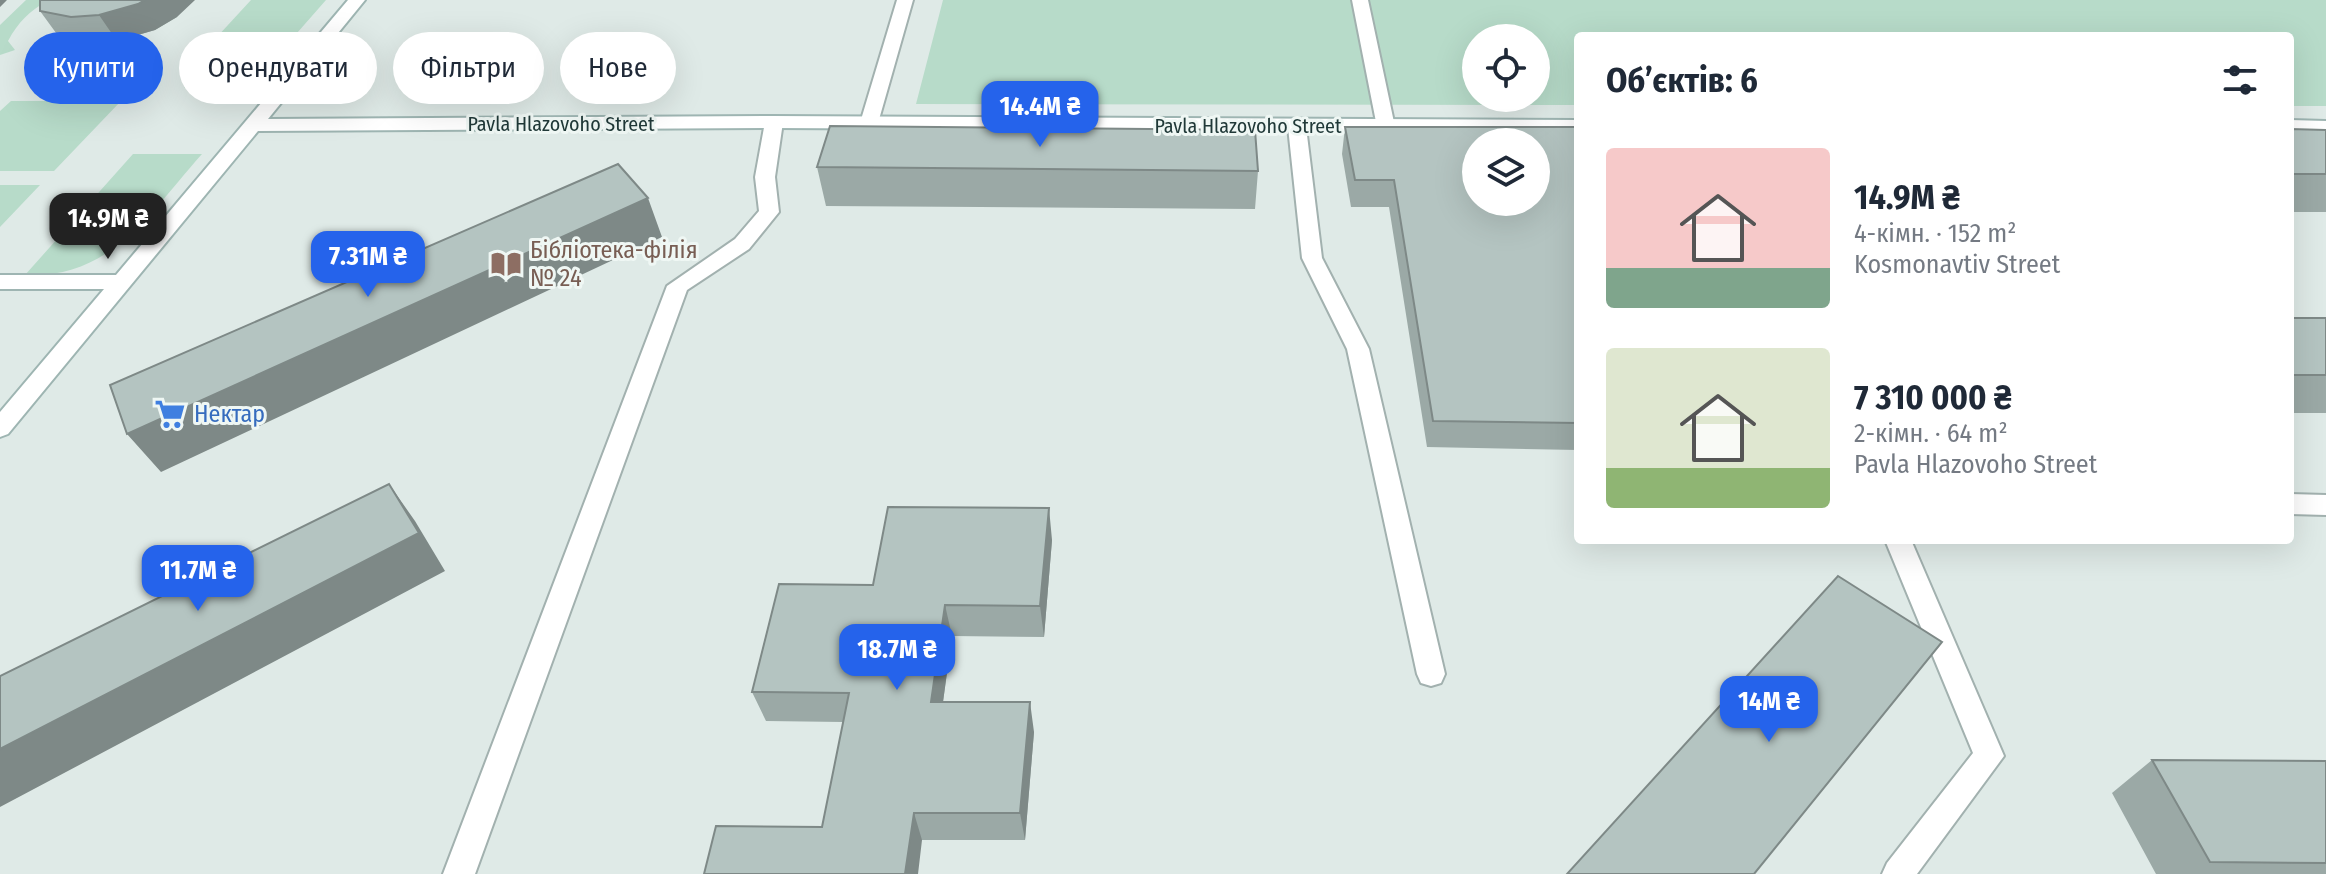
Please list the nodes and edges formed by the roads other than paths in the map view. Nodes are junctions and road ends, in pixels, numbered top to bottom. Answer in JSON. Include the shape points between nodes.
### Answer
{"nodes":[{"id":1,"x":357,"y":0,"type":"edge"},
{"id":2,"x":905,"y":0,"type":"edge"},
{"id":3,"x":1360,"y":0,"type":"edge"},
{"id":4,"x":774,"y":122,"type":"junction"},
{"id":5,"x":869,"y":123,"type":"junction"},
{"id":6,"x":254,"y":125,"type":"junction"},
{"id":7,"x":1574,"y":126,"type":"edge"},
{"id":8,"x":2294,"y":126,"type":"edge"},
{"id":9,"x":1297,"y":127,"type":"junction"},
{"id":10,"x":1386,"y":127,"type":"junction"},
{"id":11,"x":2326,"y":127,"type":"edge"},
{"id":12,"x":0,"y":282,"type":"edge"},
{"id":13,"x":119,"y":282,"type":"junction"},
{"id":14,"x":0,"y":428,"type":"edge"},
{"id":15,"x":2294,"y":504,"type":"edge"},
{"id":16,"x":2326,"y":505,"type":"edge"},
{"id":17,"x":1900,"y":544,"type":"edge"},
{"id":18,"x":1431,"y":674,"type":"dead end"},
{"id":19,"x":459,"y":874,"type":"edge"},
{"id":20,"x":1898,"y":874,"type":"edge"}],
"edges":[{"from":1,"to":6,"type":"street"},
{"from":2,"to":5,"type":"street"},
{"from":3,"to":10,"type":"street"},
{"from":4,"to":5,"type":"street","name":"Pavla Hlazovoho Street"},
{"from":4,"to":6,"type":"street","name":"Pavla Hlazovoho Street"},
{"from":4,"to":19,"type":"street","via":[[765,177],[769,212],[742,244],[678,286]]},
{"from":5,"to":9,"type":"street","name":"Pavla Hlazovoho Street"},
{"from":6,"to":13,"type":"street"},
{"from":7,"to":10,"type":"street","name":"Pavla Hlazovoho Street"},
{"from":8,"to":11,"type":"street"},
{"from":9,"to":10,"type":"street","name":"Pavla Hlazovoho Street"},
{"from":9,"to":18,"type":"street","via":[[1312,258],[1358,349]]},
{"from":12,"to":13,"type":"street"},
{"from":13,"to":14,"type":"street"},
{"from":15,"to":16,"type":"street"},
{"from":17,"to":20,"type":"street","via":[[1989,756]]}]}
